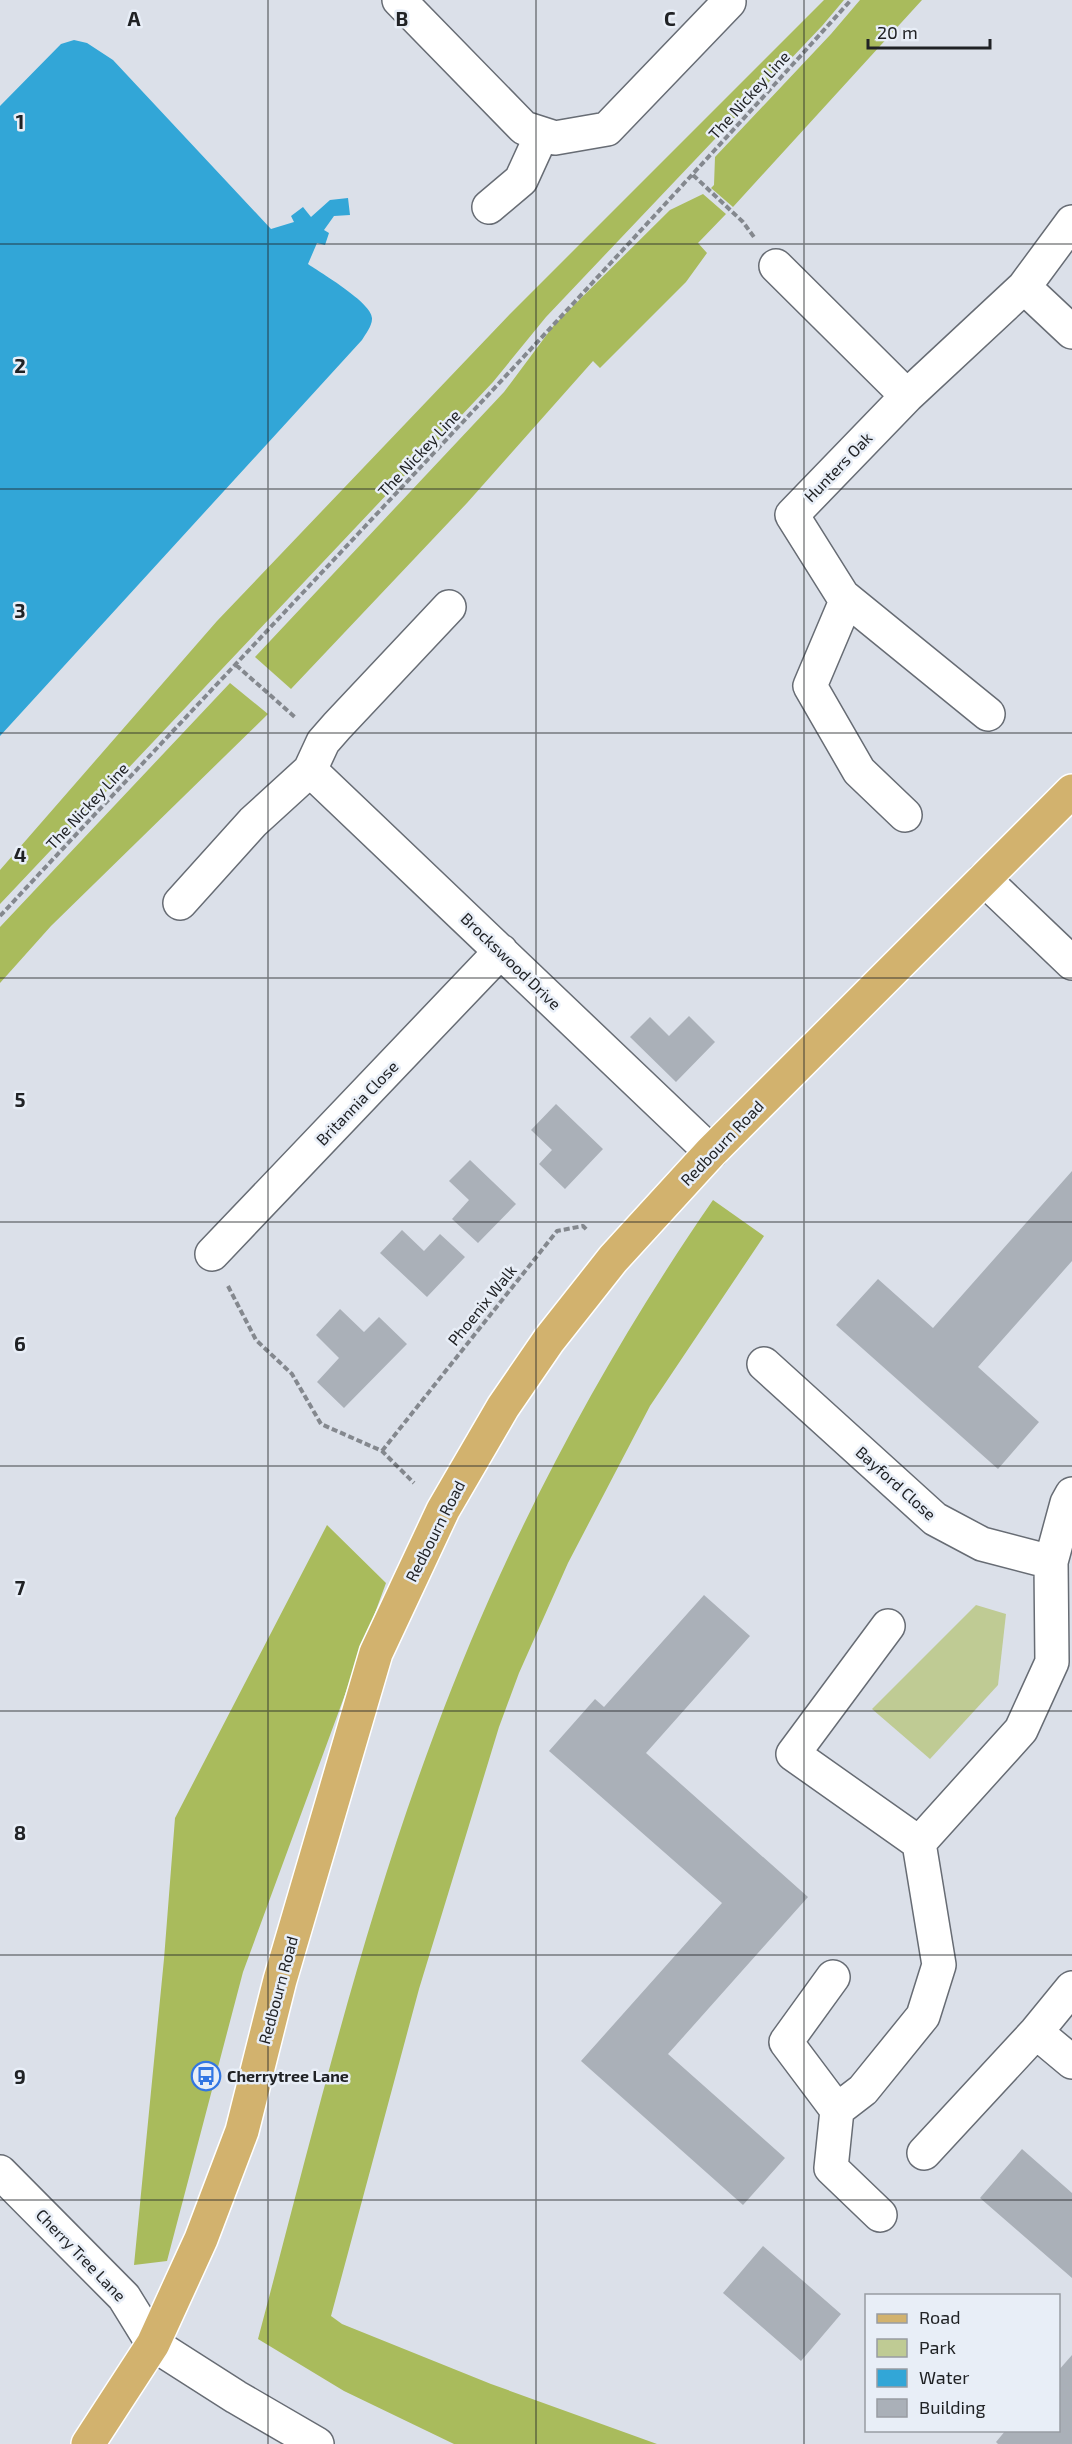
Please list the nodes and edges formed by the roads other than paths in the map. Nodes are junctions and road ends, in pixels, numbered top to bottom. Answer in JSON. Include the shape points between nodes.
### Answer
{"nodes":[{"id":1,"x":399,"y":0,"type":"edge"},
{"id":2,"x":729,"y":2,"type":"dead end"},
{"id":3,"x":542,"y":134,"type":"junction"},
{"id":4,"x":489,"y":207,"type":"dead end"},
{"id":5,"x":1072,"y":222,"type":"edge"},
{"id":6,"x":776,"y":266,"type":"road end"},
{"id":7,"x":1024,"y":287,"type":"junction"},
{"id":8,"x":1072,"y":332,"type":"edge"},
{"id":9,"x":907,"y":396,"type":"junction"},
{"id":10,"x":843,"y":596,"type":"junction"},
{"id":11,"x":449,"y":606,"type":"dead end"},
{"id":12,"x":988,"y":714,"type":"dead end"},
{"id":13,"x":324,"y":746,"type":"junction"},
{"id":14,"x":1072,"y":791,"type":"edge"},
{"id":15,"x":905,"y":815,"type":"dead end"},
{"id":16,"x":984,"y":879,"type":"junction"},
{"id":17,"x":180,"y":903,"type":"dead end"},
{"id":18,"x":501,"y":951,"type":"junction"},
{"id":19,"x":1072,"y":963,"type":"edge"},
{"id":20,"x":711,"y":1152,"type":"junction"},
{"id":21,"x":212,"y":1254,"type":"road end"},
{"id":22,"x":764,"y":1364,"type":"dead end"},
{"id":23,"x":1072,"y":1494,"type":"edge"},
{"id":24,"x":1051,"y":1562,"type":"junction"},
{"id":25,"x":888,"y":1626,"type":"dead end"},
{"id":26,"x":1062,"y":1668,"type":"edge"},
{"id":27,"x":919,"y":1843,"type":"junction"},
{"id":28,"x":833,"y":1977,"type":"dead end"},
{"id":29,"x":1072,"y":1988,"type":"edge"},
{"id":30,"x":1036,"y":2032,"type":"junction"},
{"id":31,"x":1072,"y":2062,"type":"edge"},
{"id":32,"x":837,"y":2110,"type":"junction"},
{"id":33,"x":924,"y":2153,"type":"dead end"},
{"id":34,"x":0,"y":2172,"type":"edge"},
{"id":35,"x":880,"y":2215,"type":"dead end"},
{"id":36,"x":153,"y":2344,"type":"junction"},
{"id":37,"x":88,"y":2444,"type":"edge"},
{"id":38,"x":317,"y":2444,"type":"edge"}],
"edges":[{"from":1,"to":3,"type":"street","via":[[524,128]]},
{"from":2,"to":3,"type":"street","via":[[607,129],[555,138]]},
{"from":3,"to":4,"type":"street","via":[[521,180]]},
{"from":5,"to":7,"type":"street","name":"Hunters Oak"},
{"from":6,"to":9,"type":"street"},
{"from":7,"to":8,"type":"street"},
{"from":7,"to":9,"type":"street","name":"Hunters Oak"},
{"from":9,"to":10,"type":"street","name":"Hunters Oak","via":[[792,515]]},
{"from":10,"to":12,"type":"street"},
{"from":10,"to":15,"type":"street","via":[[846,601],[810,686],[859,771]]},
{"from":11,"to":13,"type":"street"},
{"from":13,"to":17,"type":"street"},
{"from":13,"to":18,"type":"street","name":"Brockswood Drive"},
{"from":14,"to":16,"type":"main road","name":"Redbourn Road"},
{"from":16,"to":19,"type":"street"},
{"from":16,"to":20,"type":"main road","name":"Redbourn Road"},
{"from":18,"to":20,"type":"street","name":"Brockswood Drive"},
{"from":18,"to":21,"type":"street","name":"Britannia Close"},
{"from":20,"to":36,"type":"main road","name":"Redbourn Road","via":[[614,1259],[516,1388],[443,1510],[376,1653],[280,1980],[242,2131],[201,2239]]},
{"from":22,"to":24,"type":"street","name":"Bayford Close","via":[[935,1519],[982,1544]]},
{"from":23,"to":24,"type":"street"},
{"from":24,"to":26,"type":"street"},
{"from":25,"to":27,"type":"street","via":[[793,1754]]},
{"from":26,"to":27,"type":"street","via":[[1022,1730]]},
{"from":27,"to":32,"type":"street","via":[[939,1965],[923,2016],[863,2090]]},
{"from":28,"to":32,"type":"street","via":[[786,2042]]},
{"from":29,"to":30,"type":"street"},
{"from":30,"to":31,"type":"street"},
{"from":30,"to":33,"type":"street"},
{"from":32,"to":35,"type":"street","via":[[831,2168]]},
{"from":34,"to":36,"type":"street","name":"Cherry Tree Lane","via":[[124,2297]]},
{"from":36,"to":37,"type":"main road","name":"Redbourn Road"},
{"from":36,"to":38,"type":"street"}]}
